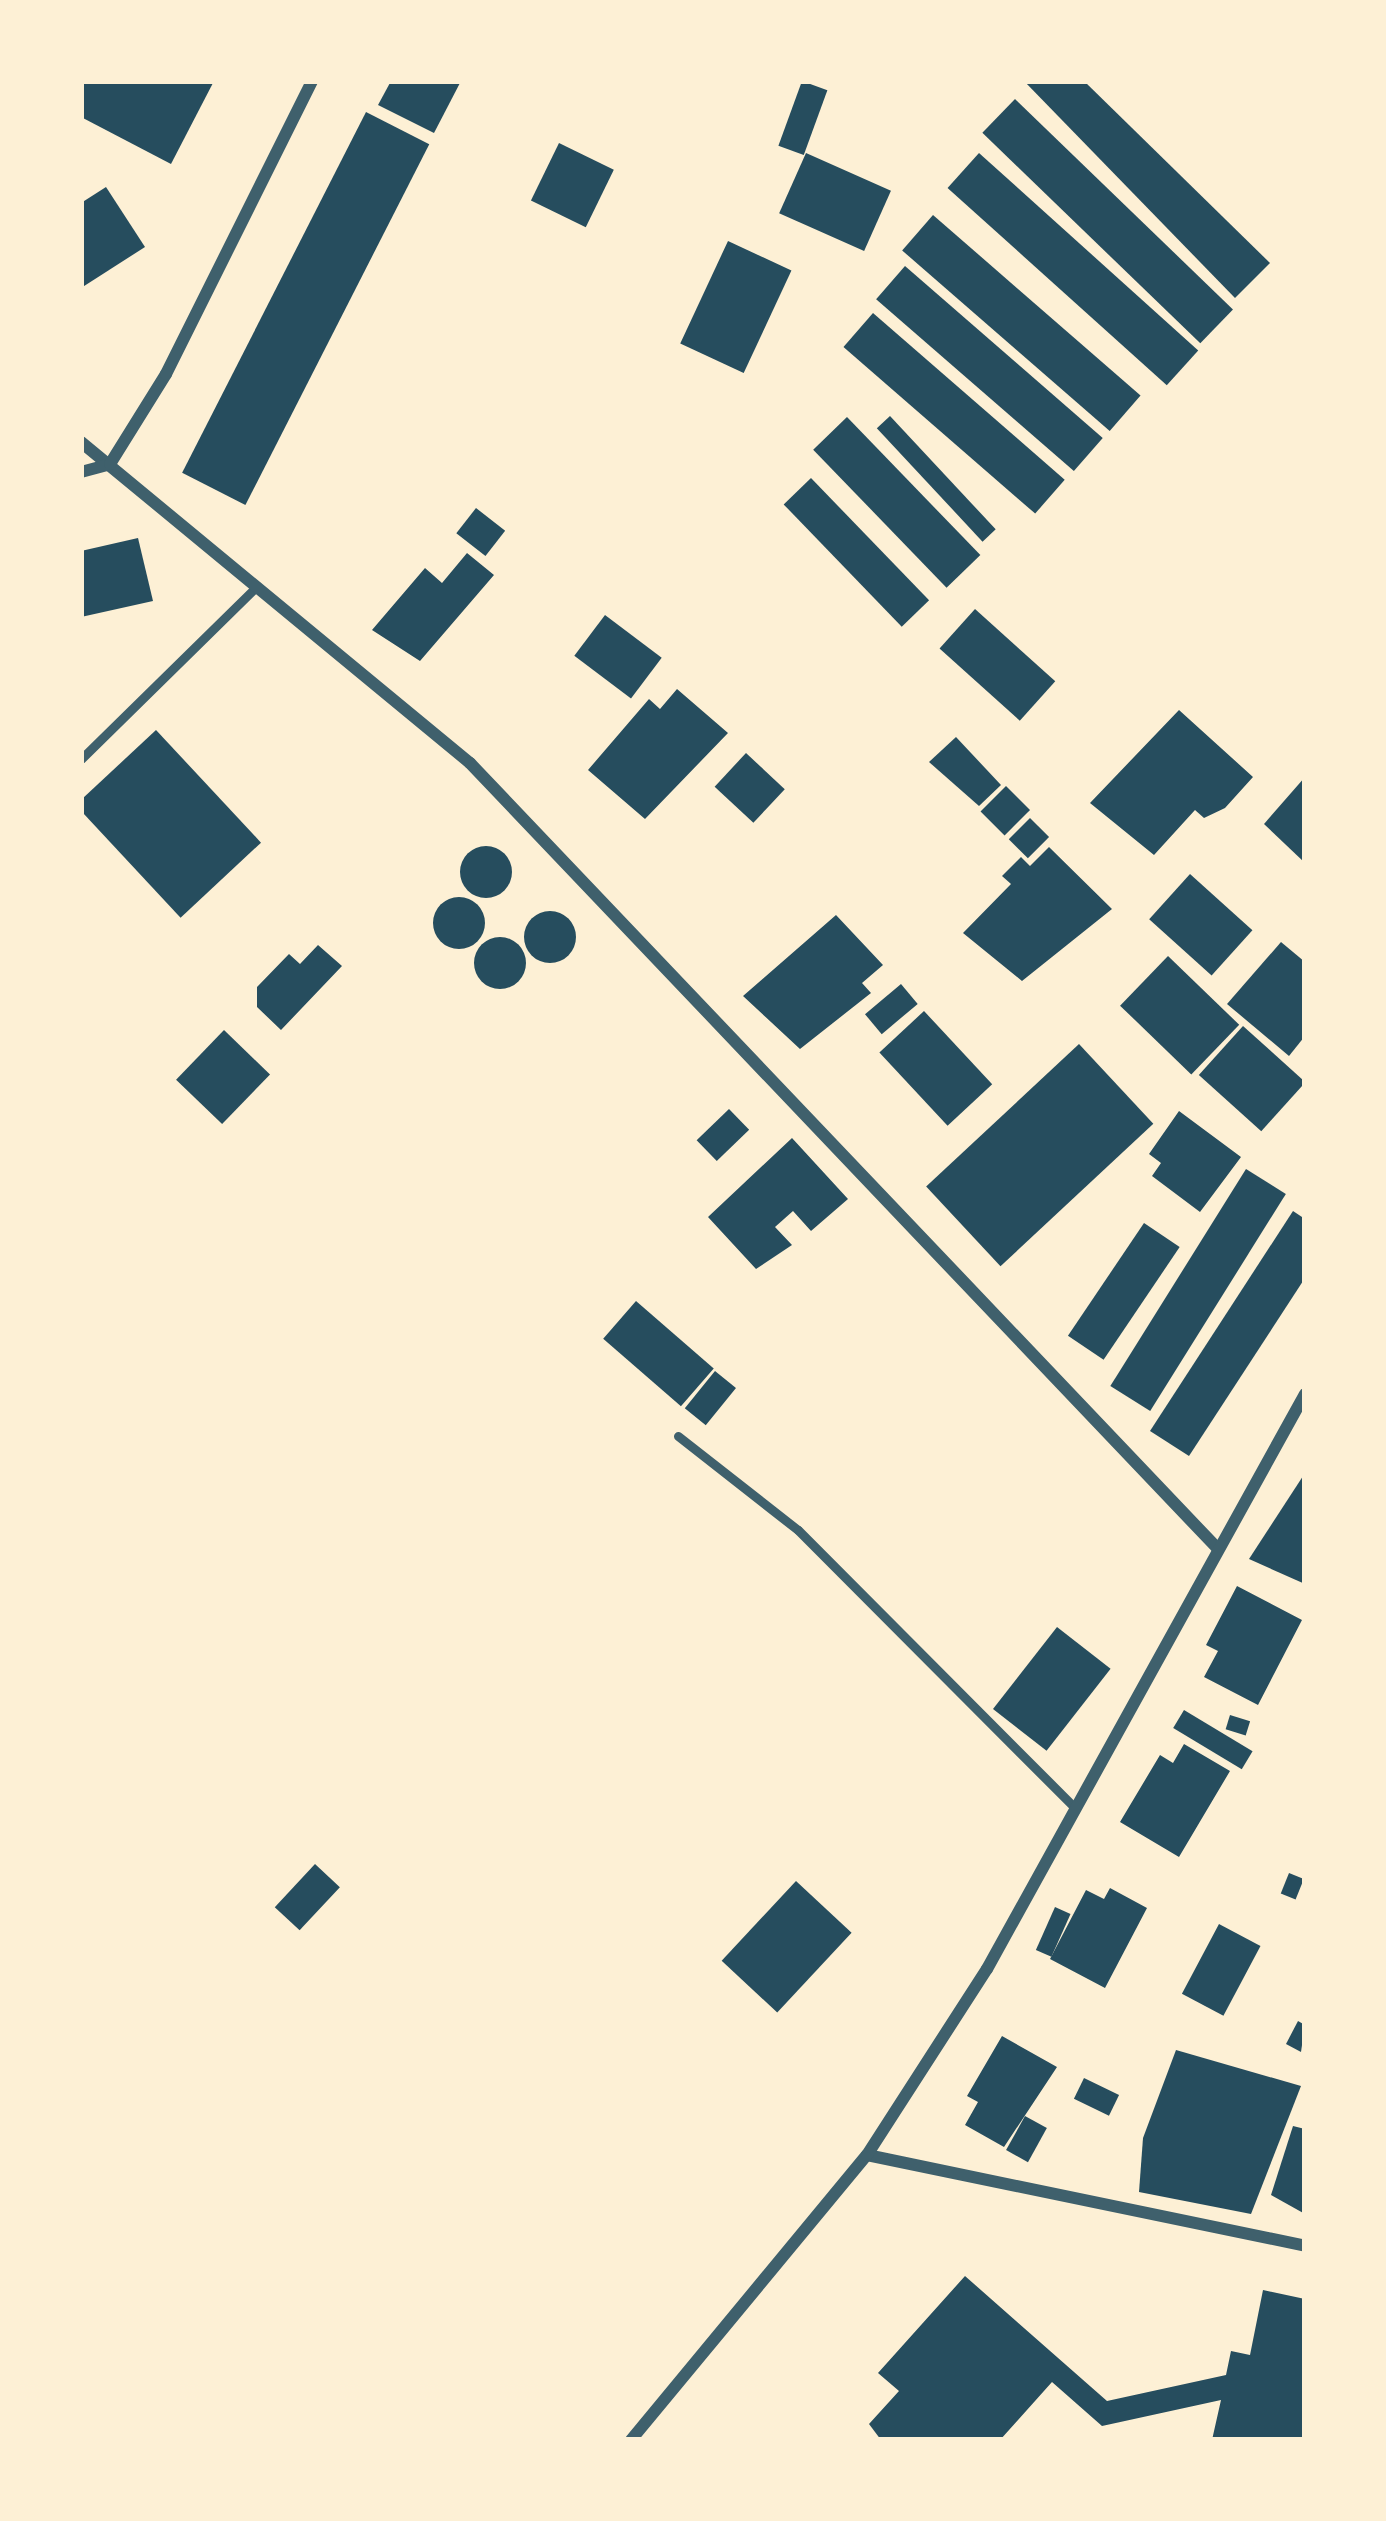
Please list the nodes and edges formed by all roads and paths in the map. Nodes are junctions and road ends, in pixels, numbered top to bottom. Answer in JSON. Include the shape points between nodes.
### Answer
{"nodes":[{"id":1,"x":312,"y":81,"type":"edge"},
{"id":2,"x":81,"y":442,"type":"edge"},
{"id":3,"x":110,"y":464,"type":"junction"},
{"id":4,"x":81,"y":472,"type":"edge"},
{"id":5,"x":259,"y":584,"type":"junction"},
{"id":6,"x":81,"y":759,"type":"edge"},
{"id":7,"x":1305,"y":1394,"type":"edge"},
{"id":8,"x":678,"y":1436,"type":"dead end"},
{"id":9,"x":1218,"y":1549,"type":"junction"},
{"id":10,"x":1075,"y":1808,"type":"junction"},
{"id":11,"x":867,"y":2155,"type":"junction"},
{"id":12,"x":1305,"y":2246,"type":"edge"},
{"id":13,"x":631,"y":2440,"type":"edge"}],
"edges":[{"from":1,"to":3,"type":"street"},
{"from":2,"to":3,"type":"street"},
{"from":3,"to":4,"type":"street"},
{"from":3,"to":5,"type":"street"},
{"from":5,"to":6,"type":"lane"},
{"from":5,"to":9,"type":"street","via":[[430,726],[559,852]]},
{"from":7,"to":9,"type":"street"},
{"from":8,"to":10,"type":"lane","via":[[798,1531]]},
{"from":9,"to":10,"type":"street"},
{"from":10,"to":11,"type":"street"},
{"from":11,"to":12,"type":"street"},
{"from":11,"to":13,"type":"street"}]}
